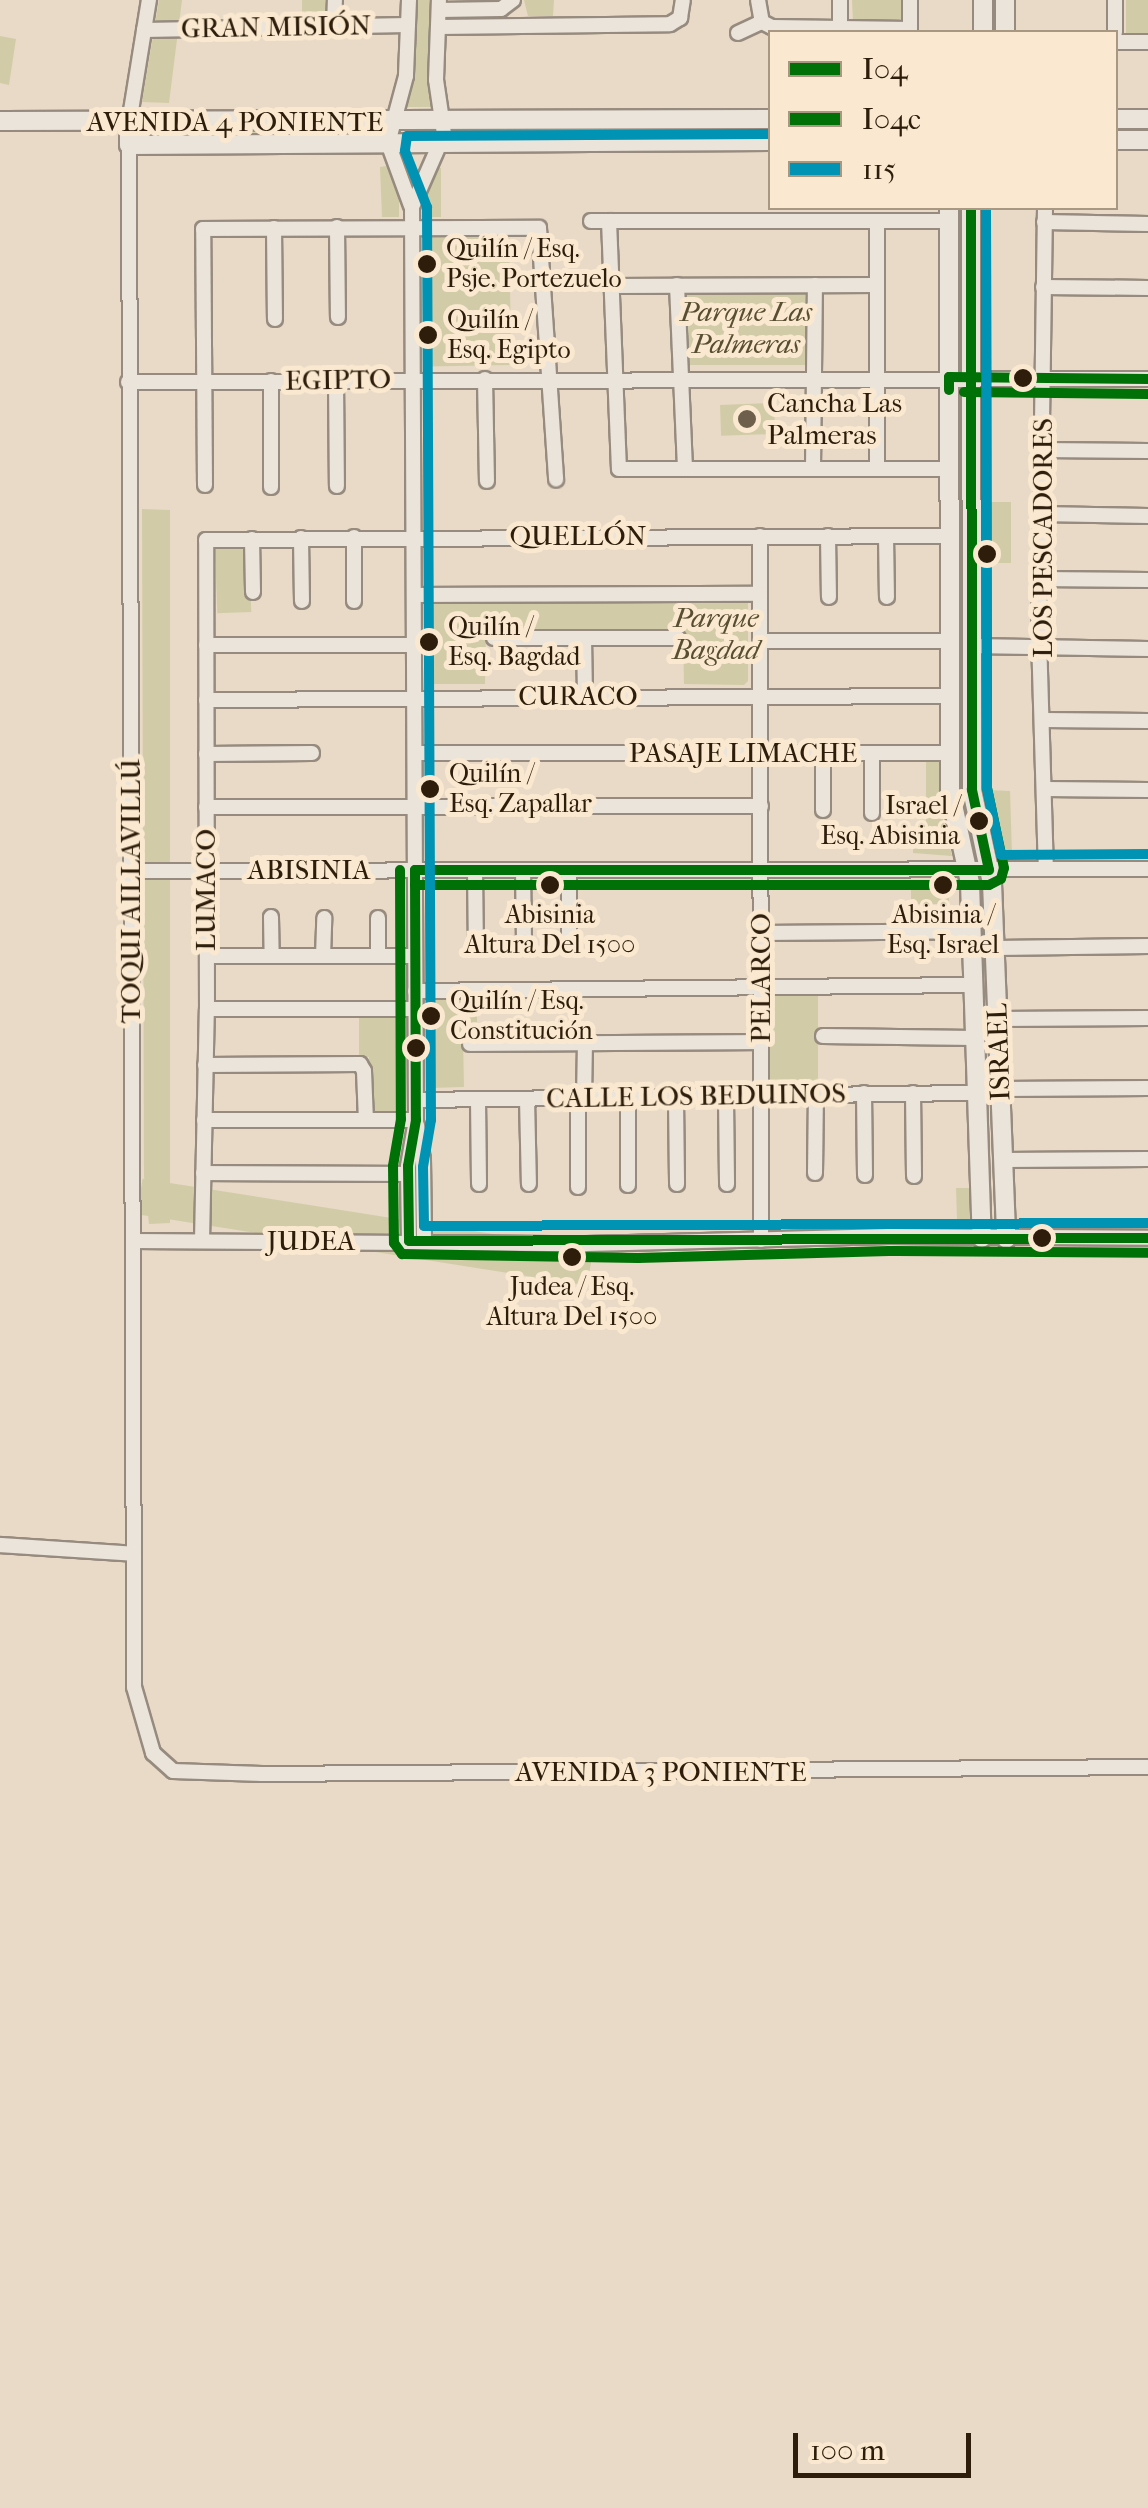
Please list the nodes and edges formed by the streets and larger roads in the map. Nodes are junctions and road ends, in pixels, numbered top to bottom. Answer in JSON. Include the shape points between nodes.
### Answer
{"nodes":[{"id":1,"x":149,"y":0,"type":"edge"},
{"id":2,"x":335,"y":0,"type":"edge"},
{"id":3,"x":409,"y":0,"type":"edge"},
{"id":4,"x":514,"y":0,"type":"edge"},
{"id":5,"x":683,"y":0,"type":"edge"},
{"id":6,"x":758,"y":0,"type":"edge"},
{"id":7,"x":840,"y":0,"type":"edge"},
{"id":8,"x":910,"y":0,"type":"edge"},
{"id":9,"x":983,"y":0,"type":"edge"},
{"id":10,"x":1005,"y":0,"type":"edge"},
{"id":11,"x":1115,"y":0,"type":"edge"},
{"id":12,"x":439,"y":5,"type":"edge"},
{"id":13,"x":762,"y":22,"type":"junction"},
{"id":14,"x":408,"y":25,"type":"junction"},
{"id":15,"x":334,"y":26,"type":"junction"},
{"id":16,"x":438,"y":26,"type":"junction"},
{"id":17,"x":520,"y":26,"type":"junction"},
{"id":18,"x":144,"y":30,"type":"junction"},
{"id":19,"x":840,"y":30,"type":"edge"},
{"id":20,"x":910,"y":30,"type":"edge"},
{"id":21,"x":984,"y":30,"type":"edge"},
{"id":22,"x":1005,"y":30,"type":"edge"},
{"id":23,"x":1115,"y":30,"type":"edge"},
{"id":24,"x":738,"y":33,"type":"dead end"},
{"id":25,"x":1118,"y":42,"type":"edge"},
{"id":26,"x":1148,"y":42,"type":"edge"},
{"id":27,"x":768,"y":119,"type":"edge"},
{"id":28,"x":1118,"y":119,"type":"edge"},
{"id":29,"x":1148,"y":119,"type":"edge"},
{"id":30,"x":0,"y":121,"type":"edge"},
{"id":31,"x":394,"y":121,"type":"junction"},
{"id":32,"x":443,"y":121,"type":"junction"},
{"id":33,"x":129,"y":123,"type":"junction"},
{"id":34,"x":1118,"y":140,"type":"edge"},
{"id":35,"x":1148,"y":140,"type":"edge"},
{"id":36,"x":768,"y":141,"type":"edge"},
{"id":37,"x":442,"y":143,"type":"junction"},
{"id":38,"x":388,"y":144,"type":"junction"},
{"id":39,"x":128,"y":145,"type":"junction"},
{"id":40,"x":412,"y":206,"type":"junction"},
{"id":41,"x":971,"y":210,"type":"edge"},
{"id":42,"x":948,"y":214,"type":"edge"},
{"id":43,"x":1044,"y":215,"type":"edge"},
{"id":44,"x":591,"y":221,"type":"dead end"},
{"id":45,"x":609,"y":221,"type":"junction"},
{"id":46,"x":877,"y":221,"type":"junction"},
{"id":47,"x":1148,"y":224,"type":"edge"},
{"id":48,"x":412,"y":226,"type":"junction"},
{"id":49,"x":337,"y":227,"type":"junction"},
{"id":50,"x":274,"y":228,"type":"junction"},
{"id":51,"x":677,"y":285,"type":"junction"},
{"id":52,"x":815,"y":285,"type":"junction"},
{"id":53,"x":877,"y":285,"type":"junction"},
{"id":54,"x":612,"y":286,"type":"junction"},
{"id":55,"x":1044,"y":287,"type":"junction"},
{"id":56,"x":1148,"y":288,"type":"edge"},
{"id":57,"x":338,"y":316,"type":"dead end"},
{"id":58,"x":275,"y":319,"type":"dead end"},
{"id":59,"x":949,"y":377,"type":"junction"},
{"id":60,"x":971,"y":377,"type":"junction"},
{"id":61,"x":681,"y":378,"type":"junction"},
{"id":62,"x":814,"y":378,"type":"junction"},
{"id":63,"x":877,"y":378,"type":"junction"},
{"id":64,"x":1042,"y":378,"type":"junction"},
{"id":65,"x":485,"y":379,"type":"junction"},
{"id":66,"x":550,"y":379,"type":"junction"},
{"id":67,"x":616,"y":379,"type":"junction"},
{"id":68,"x":1148,"y":379,"type":"edge"},
{"id":69,"x":336,"y":380,"type":"junction"},
{"id":70,"x":413,"y":380,"type":"junction"},
{"id":71,"x":270,"y":381,"type":"junction"},
{"id":72,"x":128,"y":382,"type":"junction"},
{"id":73,"x":204,"y":382,"type":"junction"},
{"id":74,"x":1042,"y":450,"type":"junction"},
{"id":75,"x":1148,"y":451,"type":"edge"},
{"id":76,"x":685,"y":469,"type":"junction"},
{"id":77,"x":813,"y":469,"type":"junction"},
{"id":78,"x":877,"y":469,"type":"junction"},
{"id":79,"x":950,"y":469,"type":"junction"},
{"id":80,"x":556,"y":478,"type":"dead end"},
{"id":81,"x":486,"y":482,"type":"dead end"},
{"id":82,"x":204,"y":484,"type":"dead end"},
{"id":83,"x":337,"y":486,"type":"dead end"},
{"id":84,"x":271,"y":487,"type":"dead end"},
{"id":85,"x":1041,"y":514,"type":"junction"},
{"id":86,"x":1148,"y":516,"type":"edge"},
{"id":87,"x":198,"y":526,"type":"dead end"},
{"id":88,"x":414,"y":536,"type":"junction"},
{"id":89,"x":760,"y":536,"type":"junction"},
{"id":90,"x":828,"y":536,"type":"junction"},
{"id":91,"x":886,"y":536,"type":"junction"},
{"id":92,"x":950,"y":536,"type":"junction"},
{"id":93,"x":302,"y":538,"type":"junction"},
{"id":94,"x":354,"y":538,"type":"junction"},
{"id":95,"x":252,"y":539,"type":"junction"},
{"id":96,"x":206,"y":540,"type":"junction"},
{"id":97,"x":1040,"y":579,"type":"junction"},
{"id":98,"x":1148,"y":580,"type":"edge"},
{"id":99,"x":253,"y":592,"type":"dead end"},
{"id":100,"x":760,"y":594,"type":"junction"},
{"id":101,"x":415,"y":595,"type":"junction"},
{"id":102,"x":829,"y":597,"type":"dead end"},
{"id":103,"x":887,"y":598,"type":"dead end"},
{"id":104,"x":354,"y":601,"type":"dead end"},
{"id":105,"x":302,"y":602,"type":"dead end"},
{"id":106,"x":494,"y":638,"type":"dead end"},
{"id":107,"x":584,"y":638,"type":"junction"},
{"id":108,"x":678,"y":638,"type":"dead end"},
{"id":109,"x":760,"y":641,"type":"junction"},
{"id":110,"x":950,"y":641,"type":"junction"},
{"id":111,"x":206,"y":645,"type":"junction"},
{"id":112,"x":415,"y":645,"type":"junction"},
{"id":113,"x":972,"y":646,"type":"junction"},
{"id":114,"x":1041,"y":647,"type":"junction"},
{"id":115,"x":1148,"y":649,"type":"edge"},
{"id":116,"x":585,"y":696,"type":"junction"},
{"id":117,"x":760,"y":696,"type":"junction"},
{"id":118,"x":950,"y":696,"type":"junction"},
{"id":119,"x":415,"y":697,"type":"junction"},
{"id":120,"x":206,"y":700,"type":"junction"},
{"id":121,"x":1044,"y":720,"type":"junction"},
{"id":122,"x":1148,"y":722,"type":"edge"},
{"id":123,"x":823,"y":752,"type":"junction"},
{"id":124,"x":312,"y":753,"type":"dead end"},
{"id":125,"x":415,"y":753,"type":"junction"},
{"id":126,"x":760,"y":753,"type":"junction"},
{"id":127,"x":872,"y":753,"type":"junction"},
{"id":128,"x":950,"y":753,"type":"junction"},
{"id":129,"x":206,"y":754,"type":"junction"},
{"id":130,"x":1045,"y":789,"type":"junction"},
{"id":131,"x":1148,"y":790,"type":"edge"},
{"id":132,"x":415,"y":806,"type":"junction"},
{"id":133,"x":760,"y":806,"type":"junction"},
{"id":134,"x":206,"y":807,"type":"junction"},
{"id":135,"x":823,"y":810,"type":"dead end"},
{"id":136,"x":872,"y":813,"type":"dead end"},
{"id":137,"x":1046,"y":869,"type":"junction"},
{"id":138,"x":1148,"y":869,"type":"edge"},
{"id":139,"x":130,"y":870,"type":"junction"},
{"id":140,"x":206,"y":870,"type":"junction"},
{"id":141,"x":415,"y":870,"type":"junction"},
{"id":142,"x":476,"y":870,"type":"junction"},
{"id":143,"x":523,"y":870,"type":"junction"},
{"id":144,"x":569,"y":870,"type":"junction"},
{"id":145,"x":760,"y":870,"type":"junction"},
{"id":146,"x":967,"y":870,"type":"junction"},
{"id":147,"x":989,"y":870,"type":"junction"},
{"id":148,"x":271,"y":918,"type":"dead end"},
{"id":149,"x":324,"y":918,"type":"dead end"},
{"id":150,"x":378,"y":918,"type":"dead end"},
{"id":151,"x":971,"y":931,"type":"junction"},
{"id":152,"x":761,"y":932,"type":"junction"},
{"id":153,"x":569,"y":944,"type":"dead end"},
{"id":154,"x":476,"y":946,"type":"dead end"},
{"id":155,"x":524,"y":946,"type":"dead end"},
{"id":156,"x":1148,"y":946,"type":"edge"},
{"id":157,"x":996,"y":948,"type":"junction"},
{"id":158,"x":206,"y":956,"type":"junction"},
{"id":159,"x":272,"y":956,"type":"junction"},
{"id":160,"x":324,"y":956,"type":"junction"},
{"id":161,"x":378,"y":956,"type":"junction"},
{"id":162,"x":415,"y":956,"type":"junction"},
{"id":163,"x":973,"y":985,"type":"junction"},
{"id":164,"x":761,"y":988,"type":"junction"},
{"id":165,"x":415,"y":991,"type":"junction"},
{"id":166,"x":207,"y":1009,"type":"junction"},
{"id":167,"x":415,"y":1009,"type":"junction"},
{"id":168,"x":1148,"y":1018,"type":"edge"},
{"id":169,"x":998,"y":1019,"type":"junction"},
{"id":170,"x":822,"y":1036,"type":"dead end"},
{"id":171,"x":974,"y":1038,"type":"junction"},
{"id":172,"x":761,"y":1042,"type":"junction"},
{"id":173,"x":470,"y":1044,"type":"dead end"},
{"id":174,"x":584,"y":1044,"type":"junction"},
{"id":175,"x":206,"y":1065,"type":"junction"},
{"id":176,"x":1148,"y":1088,"type":"edge"},
{"id":177,"x":1001,"y":1089,"type":"junction"},
{"id":178,"x":816,"y":1093,"type":"junction"},
{"id":179,"x":864,"y":1093,"type":"junction"},
{"id":180,"x":913,"y":1093,"type":"junction"},
{"id":181,"x":976,"y":1093,"type":"junction"},
{"id":182,"x":761,"y":1097,"type":"junction"},
{"id":183,"x":581,"y":1099,"type":"junction"},
{"id":184,"x":628,"y":1099,"type":"junction"},
{"id":185,"x":676,"y":1099,"type":"junction"},
{"id":186,"x":726,"y":1099,"type":"junction"},
{"id":187,"x":416,"y":1100,"type":"junction"},
{"id":188,"x":478,"y":1100,"type":"junction"},
{"id":189,"x":527,"y":1100,"type":"junction"},
{"id":190,"x":204,"y":1120,"type":"junction"},
{"id":191,"x":366,"y":1120,"type":"junction"},
{"id":192,"x":416,"y":1120,"type":"junction"},
{"id":193,"x":1148,"y":1159,"type":"edge"},
{"id":194,"x":1003,"y":1160,"type":"junction"},
{"id":195,"x":815,"y":1173,"type":"dead end"},
{"id":196,"x":203,"y":1174,"type":"junction"},
{"id":197,"x":408,"y":1174,"type":"junction"},
{"id":198,"x":865,"y":1174,"type":"dead end"},
{"id":199,"x":914,"y":1176,"type":"dead end"},
{"id":200,"x":479,"y":1184,"type":"dead end"},
{"id":201,"x":529,"y":1184,"type":"dead end"},
{"id":202,"x":677,"y":1184,"type":"dead end"},
{"id":203,"x":727,"y":1184,"type":"dead end"},
{"id":204,"x":628,"y":1185,"type":"dead end"},
{"id":205,"x":578,"y":1187,"type":"dead end"},
{"id":206,"x":982,"y":1238,"type":"junction"},
{"id":207,"x":1148,"y":1238,"type":"edge"},
{"id":208,"x":1006,"y":1239,"type":"junction"},
{"id":209,"x":761,"y":1240,"type":"junction"},
{"id":210,"x":134,"y":1241,"type":"junction"},
{"id":211,"x":202,"y":1241,"type":"junction"},
{"id":212,"x":416,"y":1241,"type":"junction"},
{"id":213,"x":0,"y":1546,"type":"edge"},
{"id":214,"x":134,"y":1554,"type":"junction"},
{"id":215,"x":1148,"y":1767,"type":"edge"},
{"id":216,"x":173,"y":1771,"type":"joint"}],
"edges":[{"from":1,"to":18,"type":"street","name":"TOQUI AILLAVILLÚ"},
{"from":2,"to":15,"type":"street"},
{"from":3,"to":14,"type":"street"},
{"from":4,"to":12,"type":"street","via":[[501,9]]},
{"from":4,"to":17,"type":"street"},
{"from":5,"to":17,"type":"street","via":[[680,18],[670,24]]},
{"from":6,"to":13,"type":"street"},
{"from":7,"to":19,"type":"street"},
{"from":8,"to":20,"type":"street"},
{"from":9,"to":21,"type":"street"},
{"from":10,"to":22,"type":"street"},
{"from":11,"to":23,"type":"street"},
{"from":12,"to":16,"type":"street"},
{"from":13,"to":19,"type":"street"},
{"from":13,"to":24,"type":"street"},
{"from":14,"to":15,"type":"street","name":"GRAN MISIÓN"},
{"from":14,"to":31,"type":"street","via":[[406,76]]},
{"from":15,"to":18,"type":"street","name":"GRAN MISIÓN"},
{"from":16,"to":17,"type":"street"},
{"from":16,"to":32,"type":"street"},
{"from":18,"to":33,"type":"street","name":"TOQUI AILLAVILLÚ"},
{"from":25,"to":26,"type":"street"},
{"from":27,"to":32,"type":"street","name":"AVENIDA 4 PONIENTE"},
{"from":28,"to":29,"type":"street"},
{"from":30,"to":33,"type":"street","name":"AVENIDA 4 PONIENTE"},
{"from":31,"to":32,"type":"street","name":"AVENIDA 4 PONIENTE"},
{"from":31,"to":33,"type":"street","name":"AVENIDA 4 PONIENTE"},
{"from":31,"to":38,"type":"street"},
{"from":32,"to":37,"type":"street"},
{"from":33,"to":39,"type":"street","name":"TOQUI AILLAVILLÚ"},
{"from":34,"to":35,"type":"street"},
{"from":36,"to":37,"type":"street","name":"AVENIDA 4 PONIENTE"},
{"from":37,"to":38,"type":"street","name":"AVENIDA 4 PONIENTE"},
{"from":37,"to":40,"type":"street"},
{"from":38,"to":39,"type":"street","name":"AVENIDA 4 PONIENTE"},
{"from":38,"to":40,"type":"street"},
{"from":39,"to":72,"type":"street","name":"TOQUI AILLAVILLÚ"},
{"from":40,"to":48,"type":"street"},
{"from":41,"to":60,"type":"street","name":"ISRAEL"},
{"from":42,"to":46,"type":"street"},
{"from":42,"to":59,"type":"street","name":"ISRAEL"},
{"from":43,"to":47,"type":"street"},
{"from":43,"to":55,"type":"street","name":"LOS PESCADORES"},
{"from":44,"to":45,"type":"street"},
{"from":45,"to":46,"type":"street"},
{"from":45,"to":54,"type":"street"},
{"from":46,"to":53,"type":"street"},
{"from":48,"to":49,"type":"street"},
{"from":48,"to":66,"type":"street","via":[[539,228]]},
{"from":48,"to":70,"type":"street"},
{"from":49,"to":50,"type":"street"},
{"from":49,"to":57,"type":"street"},
{"from":50,"to":58,"type":"street"},
{"from":50,"to":73,"type":"street","via":[[203,229]]},
{"from":51,"to":52,"type":"street"},
{"from":51,"to":54,"type":"street"},
{"from":51,"to":61,"type":"street"},
{"from":52,"to":53,"type":"street"},
{"from":52,"to":62,"type":"street"},
{"from":53,"to":63,"type":"street"},
{"from":54,"to":67,"type":"street"},
{"from":55,"to":56,"type":"street"},
{"from":55,"to":64,"type":"street","name":"LOS PESCADORES"},
{"from":59,"to":60,"type":"street","name":"EGIPTO"},
{"from":59,"to":63,"type":"street","name":"EGIPTO"},
{"from":59,"to":79,"type":"street","name":"ISRAEL"},
{"from":60,"to":64,"type":"street","name":"EGIPTO"},
{"from":60,"to":113,"type":"street","name":"ISRAEL"},
{"from":61,"to":62,"type":"street","name":"EGIPTO"},
{"from":61,"to":67,"type":"street","name":"EGIPTO"},
{"from":61,"to":76,"type":"street"},
{"from":62,"to":63,"type":"street","name":"EGIPTO"},
{"from":62,"to":77,"type":"street"},
{"from":63,"to":78,"type":"street"},
{"from":64,"to":68,"type":"street","name":"EGIPTO"},
{"from":64,"to":74,"type":"street","name":"LOS PESCADORES"},
{"from":65,"to":66,"type":"street","name":"EGIPTO"},
{"from":65,"to":70,"type":"street","name":"EGIPTO"},
{"from":65,"to":81,"type":"street"},
{"from":66,"to":67,"type":"street","name":"EGIPTO"},
{"from":66,"to":80,"type":"street"},
{"from":67,"to":76,"type":"street","via":[[619,469]]},
{"from":69,"to":70,"type":"street","name":"EGIPTO"},
{"from":69,"to":71,"type":"street","name":"EGIPTO"},
{"from":69,"to":83,"type":"street"},
{"from":70,"to":88,"type":"street"},
{"from":71,"to":73,"type":"street","name":"EGIPTO"},
{"from":71,"to":84,"type":"street"},
{"from":72,"to":73,"type":"street","name":"EGIPTO"},
{"from":72,"to":139,"type":"street","name":"TOQUI AILLAVILLÚ"},
{"from":73,"to":82,"type":"street"},
{"from":74,"to":75,"type":"street"},
{"from":74,"to":85,"type":"street","name":"LOS PESCADORES"},
{"from":76,"to":77,"type":"street"},
{"from":77,"to":78,"type":"street"},
{"from":78,"to":79,"type":"street"},
{"from":79,"to":92,"type":"street","name":"ISRAEL"},
{"from":85,"to":86,"type":"street"},
{"from":85,"to":97,"type":"street","name":"LOS PESCADORES"},
{"from":87,"to":96,"type":"street"},
{"from":88,"to":89,"type":"street","name":"QUELLÓN"},
{"from":88,"to":94,"type":"street","name":"QUELLÓN"},
{"from":88,"to":101,"type":"street"},
{"from":89,"to":90,"type":"street","name":"QUELLÓN"},
{"from":89,"to":100,"type":"street","name":"PELARCO"},
{"from":90,"to":91,"type":"street","name":"QUELLÓN"},
{"from":90,"to":102,"type":"street"},
{"from":91,"to":92,"type":"street","name":"QUELLÓN"},
{"from":91,"to":103,"type":"street"},
{"from":92,"to":110,"type":"street","name":"ISRAEL"},
{"from":93,"to":94,"type":"street","name":"QUELLÓN"},
{"from":93,"to":95,"type":"street","name":"QUELLÓN"},
{"from":93,"to":105,"type":"street"},
{"from":94,"to":104,"type":"street"},
{"from":95,"to":96,"type":"street","name":"QUELLÓN"},
{"from":95,"to":99,"type":"street"},
{"from":96,"to":111,"type":"street","name":"LUMACO"},
{"from":97,"to":98,"type":"street"},
{"from":97,"to":114,"type":"street","name":"LOS PESCADORES"},
{"from":100,"to":101,"type":"street"},
{"from":100,"to":109,"type":"street","name":"PELARCO"},
{"from":101,"to":112,"type":"street"},
{"from":106,"to":107,"type":"street"},
{"from":107,"to":108,"type":"street"},
{"from":107,"to":116,"type":"street"},
{"from":109,"to":110,"type":"street"},
{"from":109,"to":117,"type":"street","name":"PELARCO"},
{"from":110,"to":118,"type":"street","name":"ISRAEL"},
{"from":111,"to":112,"type":"street"},
{"from":111,"to":120,"type":"street","name":"LUMACO"},
{"from":112,"to":119,"type":"street"},
{"from":113,"to":114,"type":"street"},
{"from":113,"to":147,"type":"street","name":"ISRAEL","via":[[972,790]]},
{"from":114,"to":115,"type":"street"},
{"from":114,"to":121,"type":"street","name":"LOS PESCADORES"},
{"from":116,"to":117,"type":"street","name":"CURACO"},
{"from":116,"to":119,"type":"street","name":"CURACO"},
{"from":117,"to":118,"type":"street","name":"CURACO"},
{"from":117,"to":126,"type":"street","name":"PELARCO"},
{"from":118,"to":128,"type":"street","name":"ISRAEL"},
{"from":119,"to":120,"type":"street","name":"CURACO"},
{"from":119,"to":125,"type":"street"},
{"from":120,"to":129,"type":"street","name":"LUMACO"},
{"from":121,"to":122,"type":"street"},
{"from":121,"to":130,"type":"street","name":"LOS PESCADORES"},
{"from":123,"to":126,"type":"street","name":"PASAJE LIMACHE"},
{"from":123,"to":127,"type":"street","name":"PASAJE LIMACHE"},
{"from":123,"to":135,"type":"street"},
{"from":124,"to":129,"type":"street"},
{"from":125,"to":126,"type":"street","name":"PASAJE LIMACHE"},
{"from":125,"to":132,"type":"street"},
{"from":126,"to":133,"type":"street","name":"PELARCO"},
{"from":127,"to":128,"type":"street","name":"PASAJE LIMACHE"},
{"from":127,"to":136,"type":"street"},
{"from":128,"to":146,"type":"street","name":"ISRAEL","via":[[952,809]]},
{"from":129,"to":134,"type":"street","name":"LUMACO"},
{"from":130,"to":131,"type":"street"},
{"from":130,"to":137,"type":"street","name":"LOS PESCADORES"},
{"from":132,"to":133,"type":"street"},
{"from":132,"to":134,"type":"street"},
{"from":132,"to":141,"type":"street"},
{"from":133,"to":145,"type":"street","name":"PELARCO"},
{"from":134,"to":140,"type":"street","name":"LUMACO"},
{"from":137,"to":138,"type":"street","name":"ABISINIA"},
{"from":137,"to":147,"type":"street","name":"ABISINIA"},
{"from":139,"to":140,"type":"street","name":"ABISINIA"},
{"from":139,"to":210,"type":"street","name":"TOQUI AILLAVILLÚ"},
{"from":140,"to":141,"type":"street","name":"ABISINIA"},
{"from":140,"to":158,"type":"street","name":"LUMACO"},
{"from":141,"to":142,"type":"street","name":"ABISINIA"},
{"from":141,"to":162,"type":"street"},
{"from":142,"to":143,"type":"street","name":"ABISINIA"},
{"from":142,"to":154,"type":"street"},
{"from":143,"to":144,"type":"street","name":"ABISINIA"},
{"from":143,"to":155,"type":"street"},
{"from":144,"to":145,"type":"street","name":"ABISINIA"},
{"from":144,"to":153,"type":"street"},
{"from":145,"to":146,"type":"street","name":"ABISINIA"},
{"from":145,"to":152,"type":"street","name":"PELARCO"},
{"from":146,"to":147,"type":"street","name":"ABISINIA"},
{"from":146,"to":151,"type":"street","name":"ISRAEL"},
{"from":147,"to":157,"type":"street","name":"ISRAEL"},
{"from":148,"to":159,"type":"street"},
{"from":149,"to":160,"type":"street"},
{"from":150,"to":161,"type":"street"},
{"from":151,"to":152,"type":"street"},
{"from":151,"to":163,"type":"street","name":"ISRAEL"},
{"from":152,"to":164,"type":"street","name":"PELARCO"},
{"from":156,"to":157,"type":"street"},
{"from":157,"to":169,"type":"street","name":"ISRAEL"},
{"from":158,"to":159,"type":"street"},
{"from":158,"to":166,"type":"street","name":"LUMACO"},
{"from":159,"to":160,"type":"street"},
{"from":160,"to":161,"type":"street"},
{"from":161,"to":162,"type":"street"},
{"from":162,"to":165,"type":"street"},
{"from":163,"to":164,"type":"street"},
{"from":163,"to":171,"type":"street","name":"ISRAEL"},
{"from":164,"to":165,"type":"street"},
{"from":164,"to":172,"type":"street","name":"PELARCO"},
{"from":165,"to":167,"type":"street"},
{"from":166,"to":167,"type":"street"},
{"from":166,"to":175,"type":"street","name":"LUMACO"},
{"from":167,"to":187,"type":"street"},
{"from":168,"to":169,"type":"street"},
{"from":169,"to":177,"type":"street","name":"ISRAEL"},
{"from":170,"to":171,"type":"street"},
{"from":171,"to":181,"type":"street","name":"ISRAEL"},
{"from":172,"to":174,"type":"street"},
{"from":172,"to":182,"type":"street","name":"PELARCO"},
{"from":173,"to":174,"type":"street"},
{"from":174,"to":183,"type":"street"},
{"from":175,"to":190,"type":"street","name":"LUMACO"},
{"from":175,"to":191,"type":"street","via":[[360,1064]]},
{"from":176,"to":177,"type":"street"},
{"from":177,"to":194,"type":"street","name":"ISRAEL"},
{"from":178,"to":179,"type":"street","name":"CALLE LOS BEDUINOS"},
{"from":178,"to":182,"type":"street","name":"CALLE LOS BEDUINOS"},
{"from":178,"to":195,"type":"street"},
{"from":179,"to":180,"type":"street","name":"CALLE LOS BEDUINOS"},
{"from":179,"to":198,"type":"street"},
{"from":180,"to":181,"type":"street","name":"CALLE LOS BEDUINOS"},
{"from":180,"to":199,"type":"street"},
{"from":181,"to":206,"type":"street","name":"ISRAEL"},
{"from":182,"to":186,"type":"street","name":"CALLE LOS BEDUINOS"},
{"from":182,"to":209,"type":"street","name":"PELARCO"},
{"from":183,"to":184,"type":"street","name":"CALLE LOS BEDUINOS"},
{"from":183,"to":189,"type":"street","name":"CALLE LOS BEDUINOS"},
{"from":183,"to":205,"type":"street"},
{"from":184,"to":185,"type":"street","name":"CALLE LOS BEDUINOS"},
{"from":184,"to":204,"type":"street"},
{"from":185,"to":186,"type":"street","name":"CALLE LOS BEDUINOS"},
{"from":185,"to":202,"type":"street"},
{"from":186,"to":203,"type":"street"},
{"from":187,"to":188,"type":"street","name":"CALLE LOS BEDUINOS"},
{"from":187,"to":192,"type":"street"},
{"from":188,"to":189,"type":"street","name":"CALLE LOS BEDUINOS"},
{"from":188,"to":200,"type":"street"},
{"from":189,"to":201,"type":"street"},
{"from":190,"to":191,"type":"street"},
{"from":190,"to":196,"type":"street","name":"LUMACO"},
{"from":191,"to":192,"type":"street"},
{"from":192,"to":197,"type":"street"},
{"from":192,"to":212,"type":"street","via":[[423,1160]]},
{"from":193,"to":194,"type":"street"},
{"from":194,"to":208,"type":"street","name":"ISRAEL"},
{"from":196,"to":197,"type":"street"},
{"from":196,"to":211,"type":"street","name":"LUMACO"},
{"from":197,"to":212,"type":"street"},
{"from":206,"to":208,"type":"street","name":"JUDEA"},
{"from":206,"to":209,"type":"street","name":"JUDEA"},
{"from":207,"to":208,"type":"street","name":"JUDEA"},
{"from":209,"to":212,"type":"street","name":"JUDEA"},
{"from":210,"to":211,"type":"street","name":"JUDEA"},
{"from":210,"to":214,"type":"street","name":"TOQUI AILLAVILLÚ"},
{"from":211,"to":212,"type":"street","name":"JUDEA"},
{"from":213,"to":214,"type":"street"},
{"from":214,"to":216,"type":"street","name":"TOQUI AILLAVILLÚ","via":[[137,1708],[152,1753]]},
{"from":215,"to":216,"type":"street","name":"AVENIDA 3 PONIENTE"}]}
